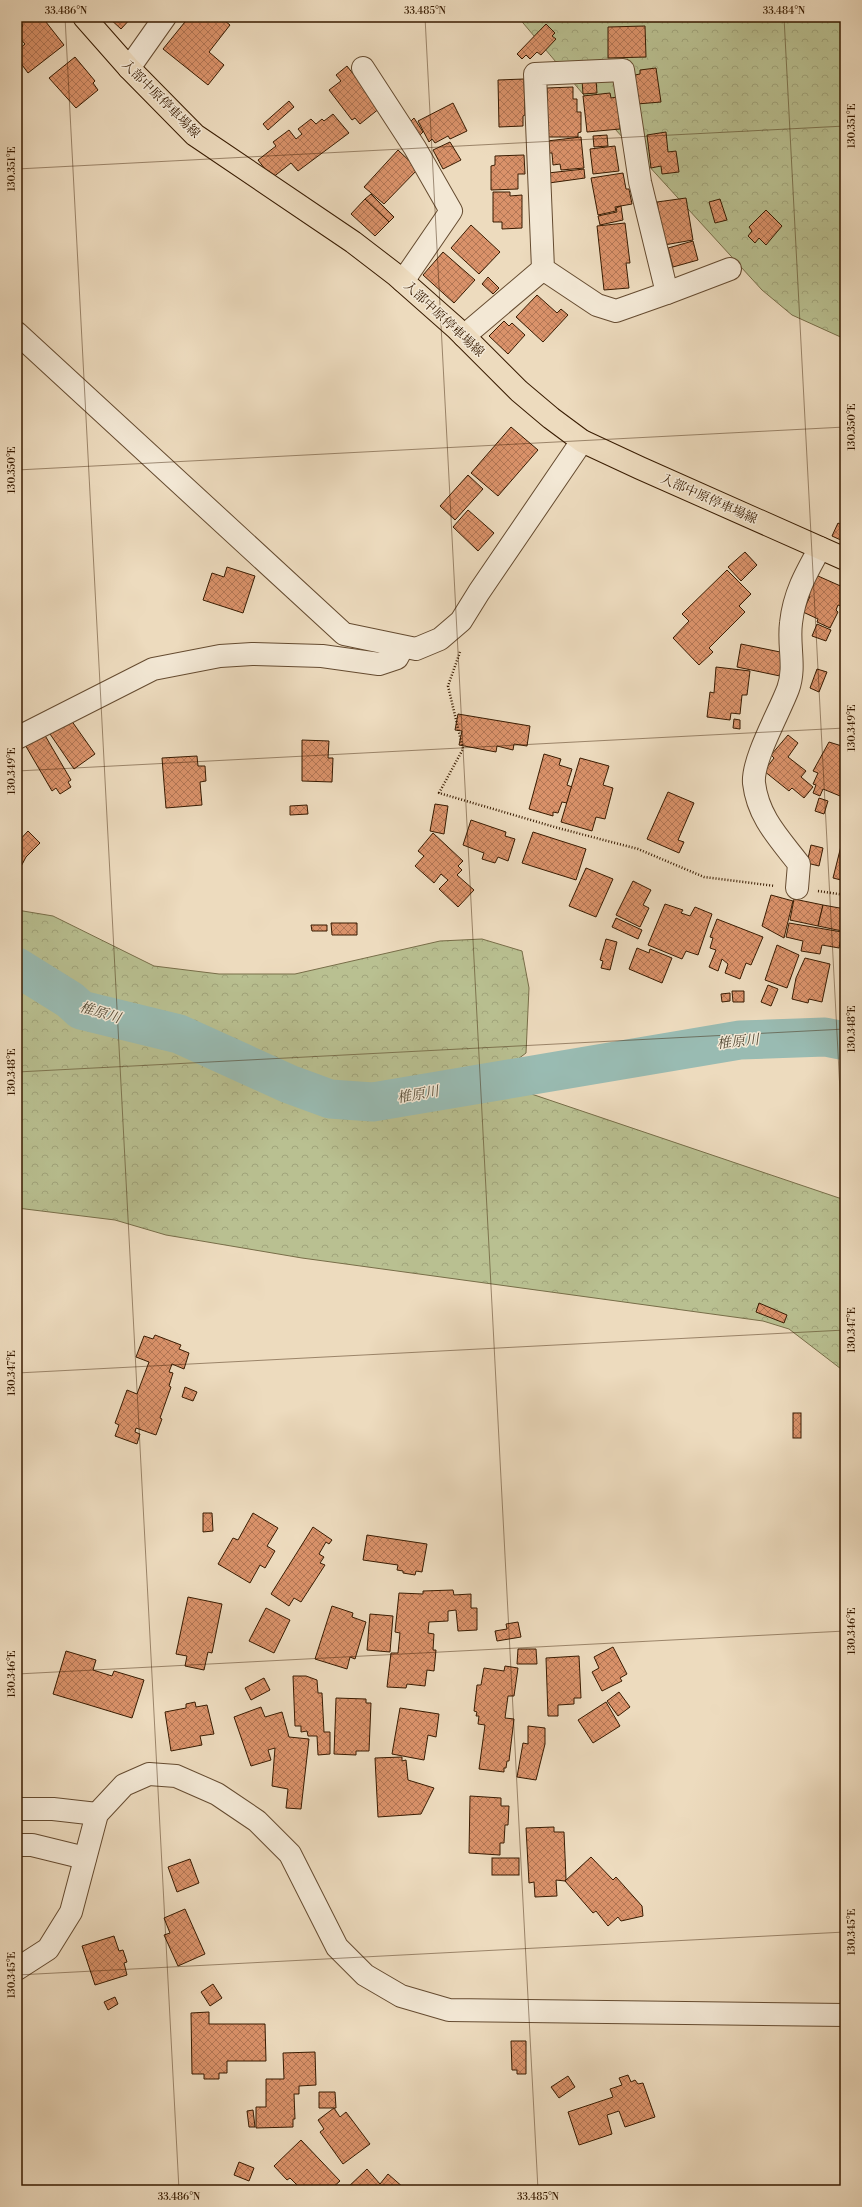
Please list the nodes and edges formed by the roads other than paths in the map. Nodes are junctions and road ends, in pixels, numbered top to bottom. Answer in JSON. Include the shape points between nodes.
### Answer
{"nodes":[{"id":1,"x":84,"y":17,"type":"edge"},
{"id":2,"x":166,"y":17,"type":"edge"},
{"id":3,"x":130,"y":68,"type":"junction"},
{"id":4,"x":363,"y":68,"type":"dead end"},
{"id":5,"x":730,"y":269,"type":"dead end"},
{"id":6,"x":543,"y":270,"type":"junction"},
{"id":7,"x":403,"y":281,"type":"junction"},
{"id":8,"x":667,"y":293,"type":"junction"},
{"id":9,"x":17,"y":332,"type":"edge"},
{"id":10,"x":464,"y":336,"type":"junction"},
{"id":11,"x":582,"y":441,"type":"junction"},
{"id":12,"x":820,"y":548,"type":"junction"},
{"id":13,"x":845,"y":559,"type":"edge"},
{"id":14,"x":403,"y":647,"type":"junction"},
{"id":15,"x":17,"y":738,"type":"edge"},
{"id":16,"x":797,"y":888,"type":"road end"},
{"id":17,"x":17,"y":1809,"type":"edge"},
{"id":18,"x":98,"y":1814,"type":"junction"},
{"id":19,"x":17,"y":1845,"type":"edge"},
{"id":20,"x":85,"y":1858,"type":"junction"},
{"id":21,"x":17,"y":1969,"type":"edge"},
{"id":22,"x":845,"y":2015,"type":"edge"}],
"edges":[{"from":1,"to":3,"type":"main road","name":"入部中原停車場線"},
{"from":2,"to":3,"type":"street"},
{"from":3,"to":7,"type":"main road","name":"入部中原停車場線","via":[[195,135],[353,242]]},
{"from":4,"to":7,"type":"street","via":[[451,211]]},
{"from":5,"to":8,"type":"street"},
{"from":6,"to":8,"type":"street","via":[[597,305],[616,311]]},
{"from":6,"to":8,"type":"street","via":[[535,74],[623,70],[640,182]]},
{"from":6,"to":10,"type":"street"},
{"from":7,"to":10,"type":"main road","name":"入部中原停車場線"},
{"from":9,"to":14,"type":"street","via":[[344,634]]},
{"from":10,"to":11,"type":"main road","name":"入部中原停車場線","via":[[519,391]]},
{"from":11,"to":12,"type":"main road","name":"入部中原停車場線"},
{"from":11,"to":14,"type":"street","via":[[461,621],[440,639],[416,649]]},
{"from":12,"to":13,"type":"main road","name":"入部中原停車場線"},
{"from":12,"to":16,"type":"street","via":[[797,590],[790,625],[793,666],[789,688],[756,766],[754,781],[757,804],[764,818],[799,864]]},
{"from":14,"to":15,"type":"street","via":[[397,658],[379,664],[322,656],[252,654],[220,656],[153,669]]},
{"from":17,"to":18,"type":"street","via":[[53,1809]]},
{"from":18,"to":20,"type":"street"},
{"from":18,"to":22,"type":"street","via":[[124,1785],[149,1774],[176,1776],[217,1794],[257,1820],[290,1854],[338,1947],[365,1975],[401,1996],[449,2010]]},
{"from":19,"to":20,"type":"street","via":[[32,1845]]},
{"from":20,"to":21,"type":"street","via":[[71,1912],[48,1949]]}]}
